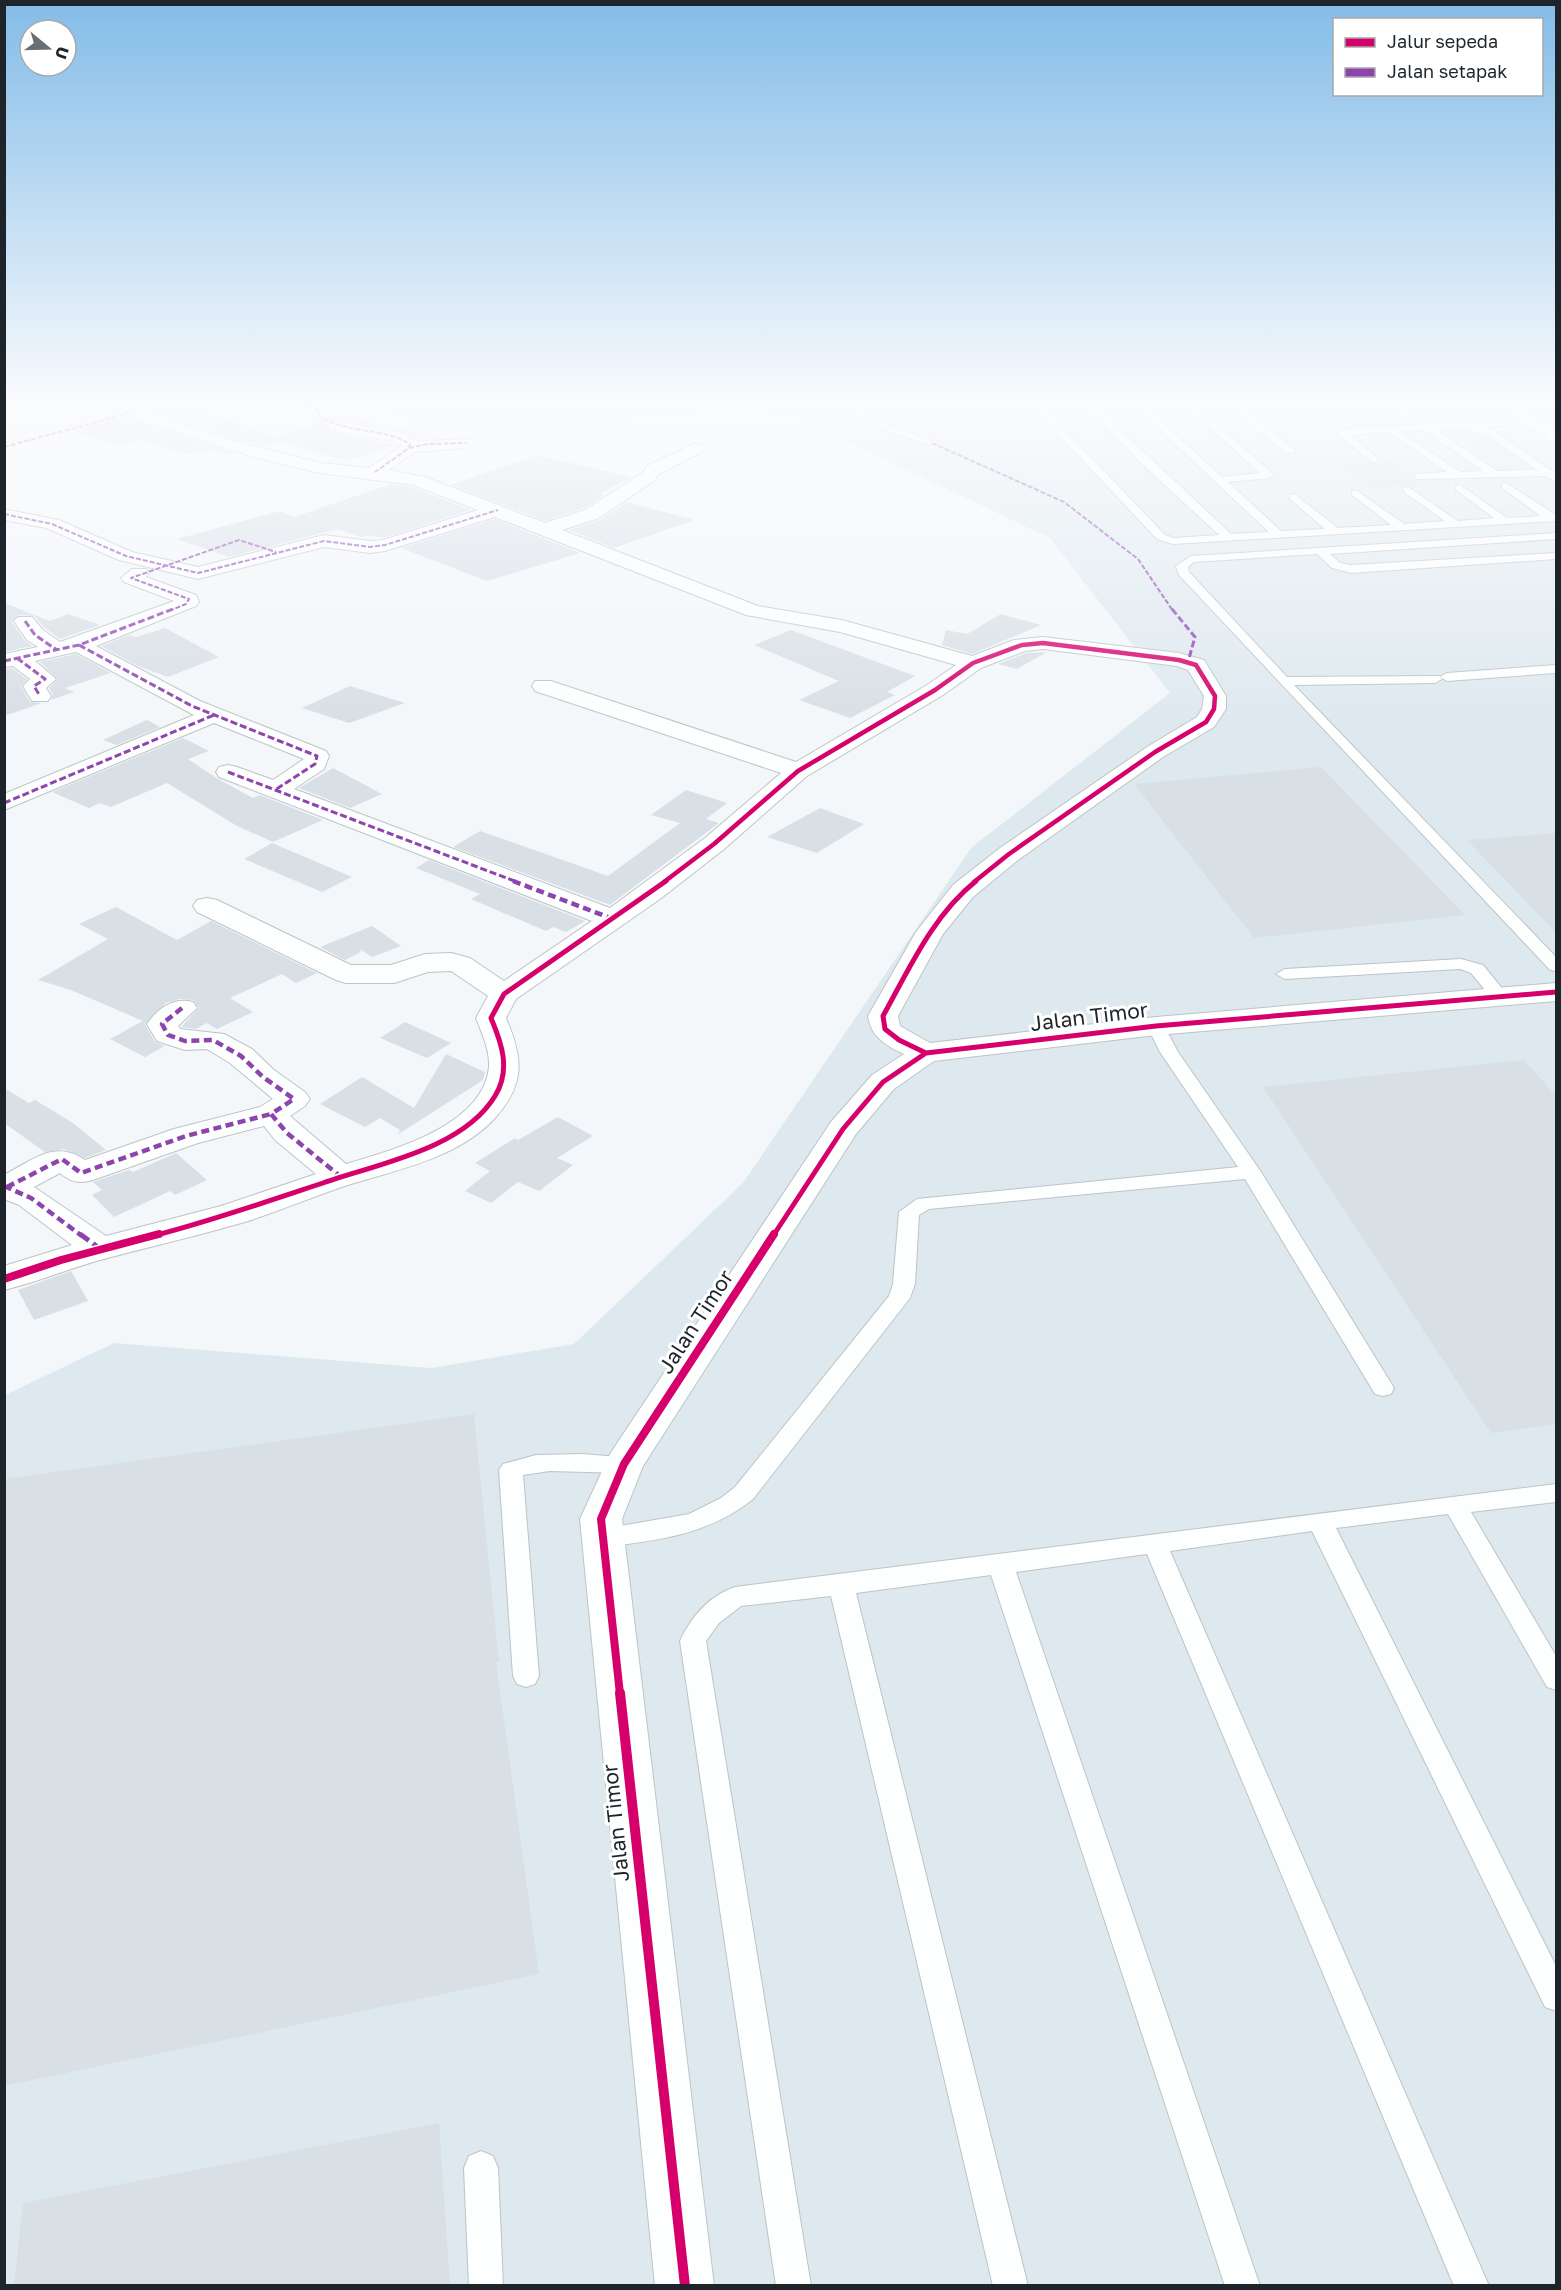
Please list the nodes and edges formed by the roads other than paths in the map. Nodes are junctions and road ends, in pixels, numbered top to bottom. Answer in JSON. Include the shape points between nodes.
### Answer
{"nodes":[{"id":1,"x":492,"y":508,"type":"edge"},
{"id":2,"x":603,"y":508,"type":"edge"},
{"id":3,"x":1133,"y":508,"type":"edge"},
{"id":4,"x":1196,"y":508,"type":"edge"},
{"id":5,"x":1249,"y":508,"type":"edge"},
{"id":6,"x":1307,"y":508,"type":"edge"},
{"id":7,"x":1376,"y":508,"type":"edge"},
{"id":8,"x":1433,"y":508,"type":"edge"},
{"id":9,"x":1486,"y":508,"type":"edge"},
{"id":10,"x":1539,"y":508,"type":"edge"},
{"id":11,"x":498,"y":510,"type":"junction"},
{"id":12,"x":4,"y":514,"type":"edge"},
{"id":13,"x":1554,"y":518,"type":"edge"},
{"id":14,"x":1504,"y":521,"type":"junction"},
{"id":15,"x":1456,"y":524,"type":"junction"},
{"id":16,"x":1403,"y":528,"type":"junction"},
{"id":17,"x":544,"y":530,"type":"junction"},
{"id":18,"x":1336,"y":532,"type":"junction"},
{"id":19,"x":1280,"y":536,"type":"junction"},
{"id":20,"x":1556,"y":536,"type":"edge"},
{"id":21,"x":1230,"y":539,"type":"junction"},
{"id":22,"x":1319,"y":550,"type":"junction"},
{"id":23,"x":1557,"y":556,"type":"edge"},
{"id":24,"x":159,"y":566,"type":"junction"},
{"id":25,"x":25,"y":621,"type":"dead end"},
{"id":26,"x":68,"y":647,"type":"junction"},
{"id":27,"x":11,"y":660,"type":"edge"},
{"id":28,"x":974,"y":663,"type":"junction"},
{"id":29,"x":1557,"y":669,"type":"edge"},
{"id":30,"x":1283,"y":681,"type":"junction"},
{"id":31,"x":543,"y":686,"type":"dead end"},
{"id":32,"x":40,"y":696,"type":"dead end"},
{"id":33,"x":214,"y":715,"type":"junction"},
{"id":34,"x":798,"y":771,"type":"junction"},
{"id":35,"x":228,"y":772,"type":"dead end"},
{"id":36,"x":275,"y":790,"type":"junction"},
{"id":37,"x":4,"y":803,"type":"edge"},
{"id":38,"x":207,"y":906,"type":"dead end"},
{"id":39,"x":613,"y":919,"type":"junction"},
{"id":40,"x":1557,"y":966,"type":"edge"},
{"id":41,"x":1285,"y":975,"type":"dead end"},
{"id":42,"x":1557,"y":992,"type":"edge"},
{"id":43,"x":504,"y":994,"type":"junction"},
{"id":44,"x":1500,"y":997,"type":"junction"},
{"id":45,"x":183,"y":1008,"type":"dead end"},
{"id":46,"x":1156,"y":1026,"type":"junction"},
{"id":47,"x":926,"y":1053,"type":"junction"},
{"id":48,"x":271,"y":1114,"type":"junction"},
{"id":49,"x":1251,"y":1172,"type":"junction"},
{"id":50,"x":341,"y":1177,"type":"junction"},
{"id":51,"x":6,"y":1187,"type":"edge"},
{"id":52,"x":99,"y":1248,"type":"junction"},
{"id":53,"x":4,"y":1278,"type":"edge"},
{"id":54,"x":1383,"y":1388,"type":"dead end"},
{"id":55,"x":624,"y":1464,"type":"junction"},
{"id":56,"x":1557,"y":1493,"type":"edge"},
{"id":57,"x":1454,"y":1504,"type":"junction"},
{"id":58,"x":1320,"y":1522,"type":"junction"},
{"id":59,"x":601,"y":1538,"type":"junction"},
{"id":60,"x":1155,"y":1544,"type":"junction"},
{"id":61,"x":1001,"y":1566,"type":"junction"},
{"id":62,"x":841,"y":1586,"type":"junction"},
{"id":63,"x":526,"y":1676,"type":"dead end"},
{"id":64,"x":1557,"y":1679,"type":"edge"},
{"id":65,"x":1557,"y":1997,"type":"edge"},
{"id":66,"x":481,"y":2168,"type":"dead end"},
{"id":67,"x":486,"y":2286,"type":"edge"},
{"id":68,"x":685,"y":2286,"type":"edge"},
{"id":69,"x":794,"y":2286,"type":"edge"},
{"id":70,"x":1011,"y":2286,"type":"edge"},
{"id":71,"x":1243,"y":2286,"type":"edge"},
{"id":72,"x":1472,"y":2286,"type":"edge"}],
"edges":[{"from":1,"to":11,"type":"street"},
{"from":2,"to":17,"type":"street"},
{"from":3,"to":21,"type":"lane","via":[[1161,537],[1181,542]]},
{"from":4,"to":21,"type":"lane"},
{"from":5,"to":19,"type":"lane"},
{"from":6,"to":18,"type":"lane"},
{"from":7,"to":16,"type":"lane"},
{"from":8,"to":15,"type":"lane"},
{"from":9,"to":14,"type":"lane"},
{"from":10,"to":13,"type":"lane"},
{"from":11,"to":17,"type":"street"},
{"from":11,"to":24,"type":"street","via":[[378,547],[331,541],[276,552],[239,540]]},
{"from":12,"to":24,"type":"street","via":[[52,524],[101,548]]},
{"from":13,"to":14,"type":"lane"},
{"from":14,"to":15,"type":"lane"},
{"from":15,"to":16,"type":"lane"},
{"from":16,"to":18,"type":"lane"},
{"from":17,"to":28,"type":"street","via":[[753,611],[842,626]]},
{"from":18,"to":19,"type":"lane"},
{"from":19,"to":21,"type":"lane"},
{"from":20,"to":22,"type":"lane"},
{"from":22,"to":23,"type":"lane","via":[[1336,566],[1350,569]]},
{"from":22,"to":30,"type":"lane","via":[[1191,559],[1182,566],[1183,573]]},
{"from":24,"to":26,"type":"street","via":[[131,578],[189,602]]},
{"from":25,"to":26,"type":"street","via":[[35,635]]},
{"from":26,"to":27,"type":"street"},
{"from":26,"to":33,"type":"street"},
{"from":27,"to":32,"type":"street","via":[[45,679],[34,686]]},
{"from":28,"to":34,"type":"street"},
{"from":28,"to":47,"type":"street","via":[[1022,645],[1043,643],[1179,660],[1196,665],[1215,696],[1214,709],[1206,722],[1155,752],[963,891],[930,932],[883,1016],[885,1029]]},
{"from":29,"to":30,"type":"lane","via":[[1441,678]]},
{"from":30,"to":40,"type":"lane"},
{"from":31,"to":34,"type":"street"},
{"from":33,"to":36,"type":"street","via":[[317,756],[315,764]]},
{"from":33,"to":37,"type":"street"},
{"from":34,"to":39,"type":"street","via":[[714,844]]},
{"from":35,"to":36,"type":"street"},
{"from":36,"to":39,"type":"street"},
{"from":38,"to":43,"type":"street","via":[[346,974],[394,974],[425,963],[451,962]]},
{"from":39,"to":43,"type":"street"},
{"from":41,"to":44,"type":"lane","via":[[1461,964],[1477,969]]},
{"from":42,"to":44,"type":"street","name":"Jalan Timor"},
{"from":43,"to":50,"type":"street","via":[[491,1018],[506,1052],[504,1074],[486,1106],[426,1148]]},
{"from":44,"to":46,"type":"street","name":"Jalan Timor"},
{"from":45,"to":48,"type":"street","via":[[162,1024],[168,1035],[185,1041],[213,1040],[241,1056],[262,1077],[294,1099]]},
{"from":46,"to":47,"type":"street","name":"Jalan Timor"},
{"from":46,"to":49,"type":"lane","via":[[1169,1052]]},
{"from":47,"to":55,"type":"street","name":"Jalan Timor","via":[[883,1082],[843,1130]]},
{"from":48,"to":50,"type":"street","via":[[287,1133]]},
{"from":48,"to":51,"type":"street","via":[[186,1136],[81,1173],[62,1159]]},
{"from":49,"to":54,"type":"lane"},
{"from":49,"to":59,"type":"lane","via":[[915,1206],[909,1212],[904,1284],[899,1298],[744,1493],[716,1514],[658,1531]]},
{"from":50,"to":52,"type":"street","via":[[233,1214]]},
{"from":51,"to":52,"type":"street","via":[[31,1198]]},
{"from":52,"to":53,"type":"street"},
{"from":55,"to":59,"type":"street","name":"Jalan Timor","via":[[601,1519]]},
{"from":55,"to":63,"type":"lane","via":[[552,1464],[511,1470]]},
{"from":56,"to":57,"type":"lane"},
{"from":57,"to":58,"type":"lane"},
{"from":57,"to":64,"type":"lane"},
{"from":58,"to":60,"type":"lane"},
{"from":58,"to":65,"type":"lane"},
{"from":59,"to":68,"type":"street","name":"Jalan Timor"},
{"from":60,"to":61,"type":"lane"},
{"from":60,"to":72,"type":"lane"},
{"from":61,"to":62,"type":"lane"},
{"from":61,"to":71,"type":"lane"},
{"from":62,"to":69,"type":"lane","via":[[735,1597],[711,1613],[699,1626],[693,1641]]},
{"from":62,"to":70,"type":"lane"},
{"from":66,"to":67,"type":"lane"}]}
